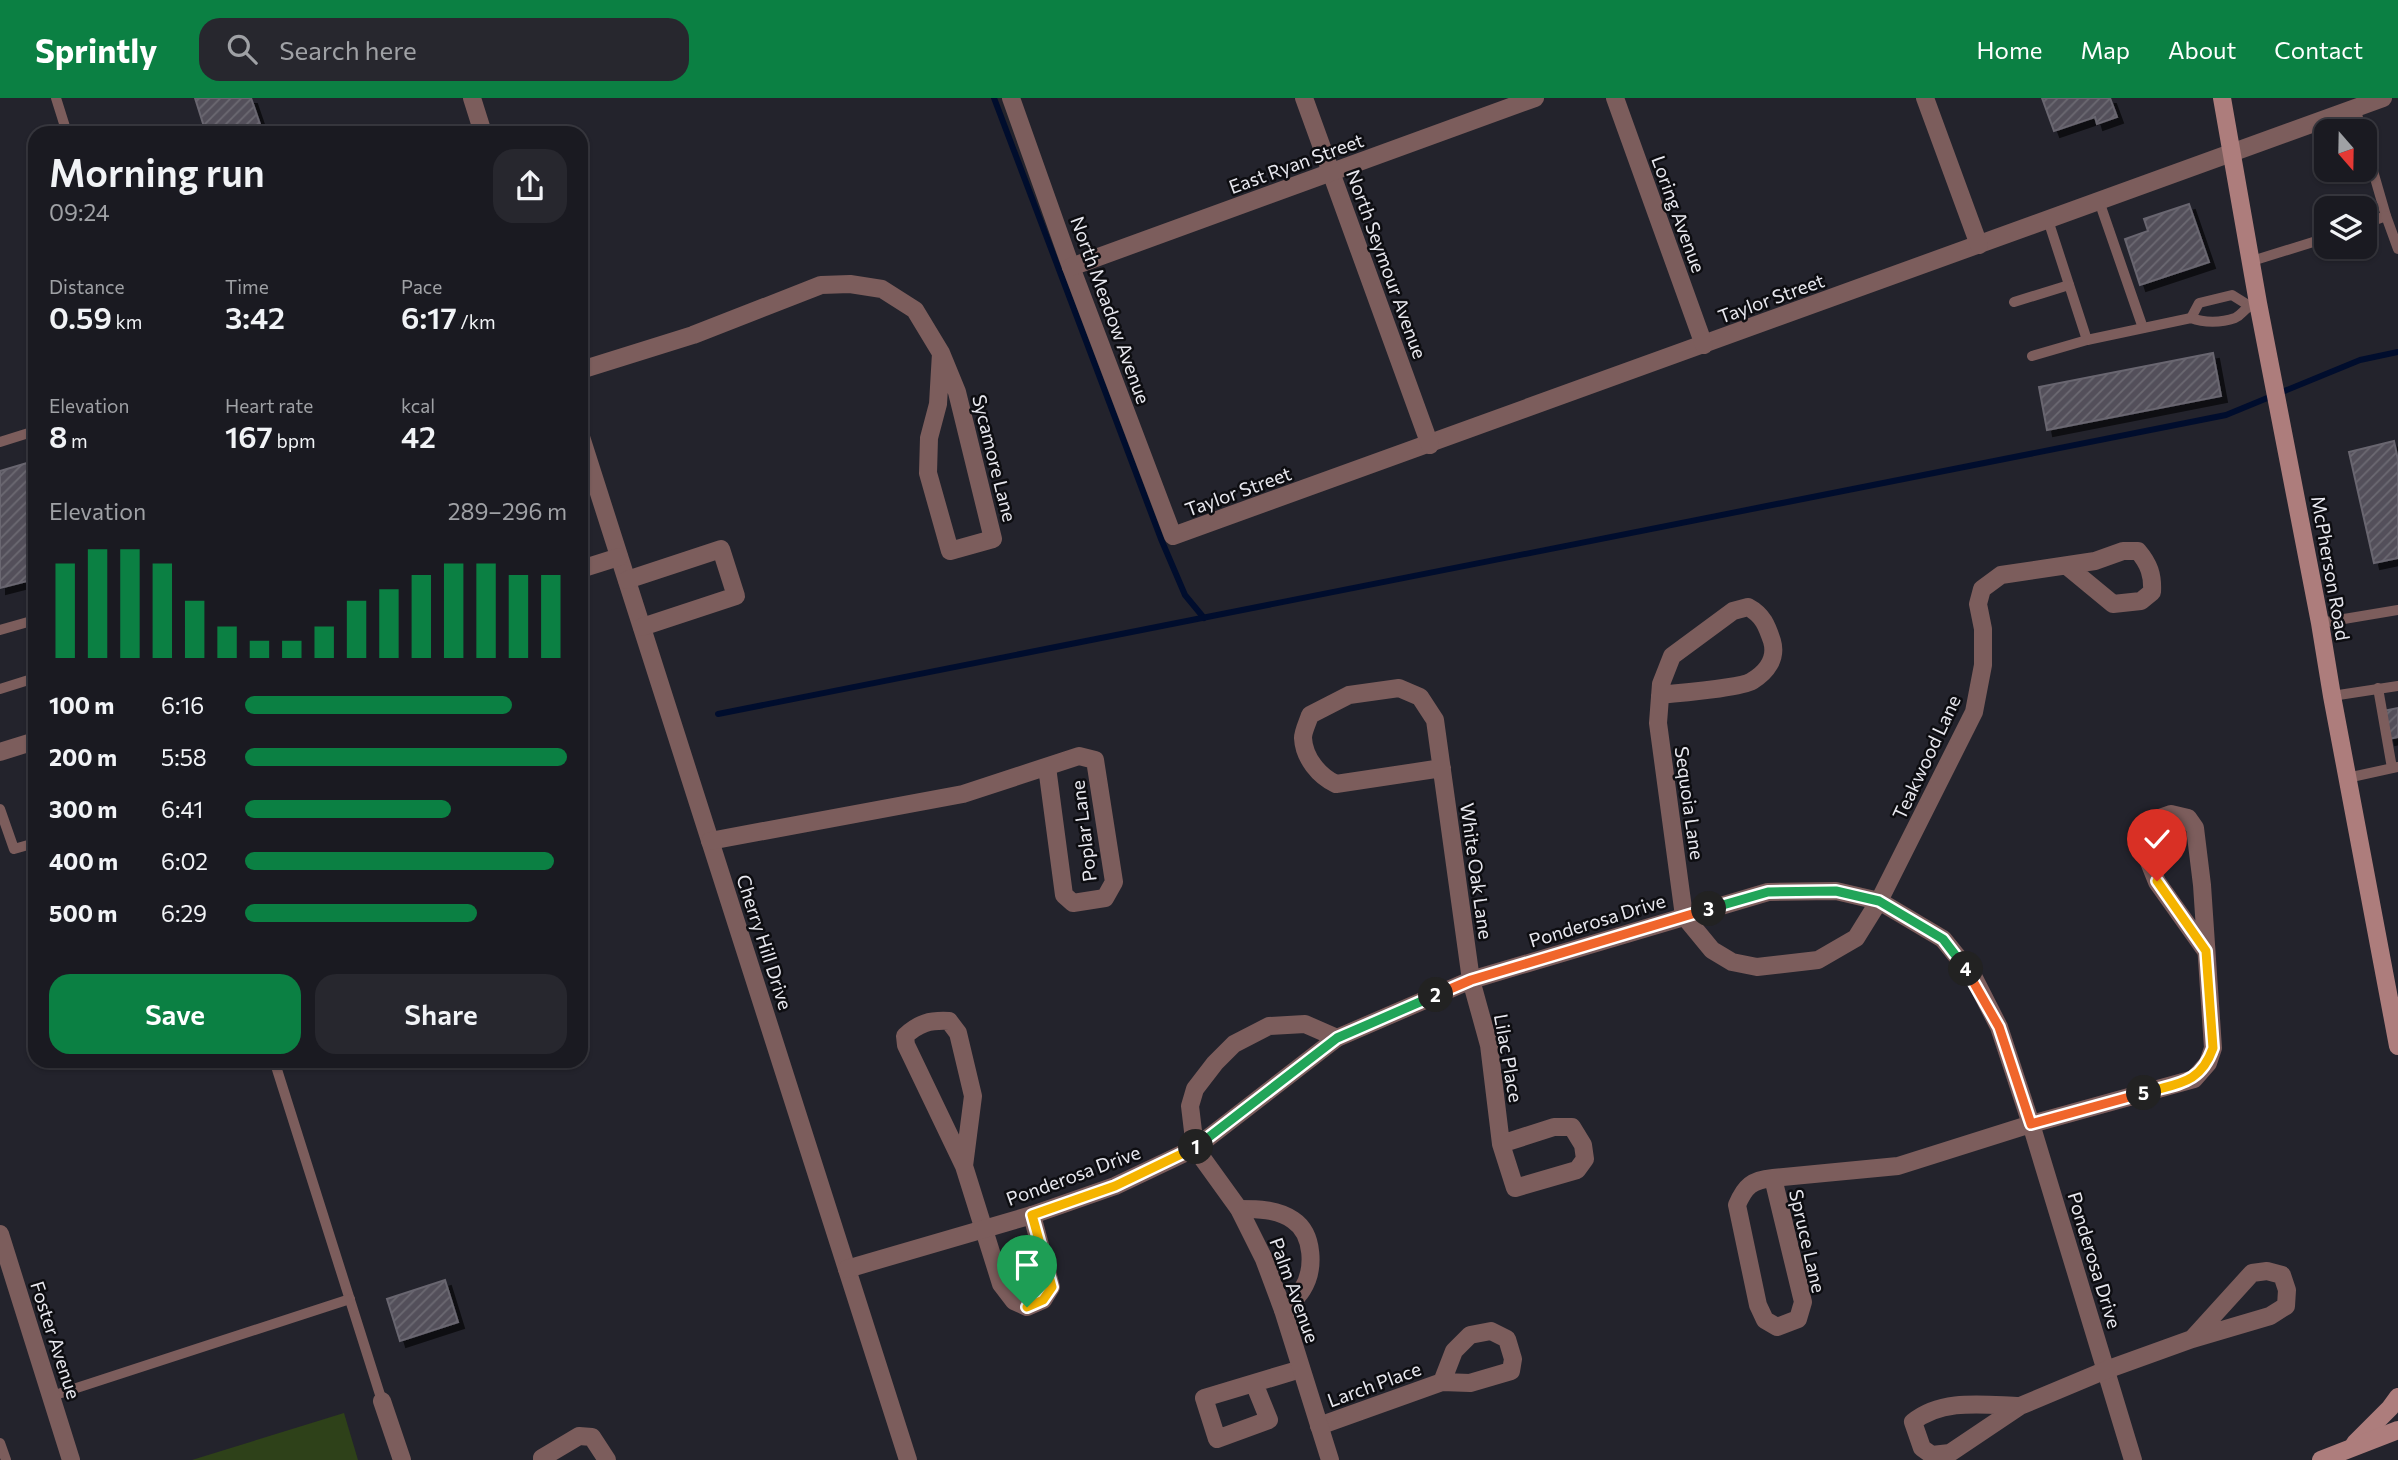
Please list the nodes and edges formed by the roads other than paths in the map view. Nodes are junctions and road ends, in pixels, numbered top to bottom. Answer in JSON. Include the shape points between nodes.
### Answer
{"nodes":[{"id":1,"x":56,"y":98,"type":"edge"},
{"id":2,"x":472,"y":98,"type":"edge"},
{"id":3,"x":1011,"y":98,"type":"edge"},
{"id":4,"x":1304,"y":98,"type":"edge"},
{"id":5,"x":1535,"y":98,"type":"edge"},
{"id":6,"x":1615,"y":98,"type":"edge"},
{"id":7,"x":1926,"y":98,"type":"edge"},
{"id":8,"x":2221,"y":98,"type":"edge"},
{"id":9,"x":2383,"y":98,"type":"edge"},
{"id":10,"x":2355,"y":108,"type":"junction"},
{"id":11,"x":2358,"y":119,"type":"edge"},
{"id":12,"x":65,"y":126,"type":"edge"},
{"id":13,"x":481,"y":126,"type":"edge"},
{"id":14,"x":2232,"y":153,"type":"junction"},
{"id":15,"x":1331,"y":172,"type":"junction"},
{"id":16,"x":2376,"y":182,"type":"edge"},
{"id":17,"x":2099,"y":201,"type":"junction"},
{"id":18,"x":2386,"y":216,"type":"junction"},
{"id":19,"x":2377,"y":219,"type":"edge"},
{"id":20,"x":2048,"y":220,"type":"junction"},
{"id":21,"x":2314,"y":241,"type":"edge"},
{"id":22,"x":1979,"y":245,"type":"junction"},
{"id":23,"x":2398,"y":248,"type":"edge"},
{"id":24,"x":2252,"y":261,"type":"junction"},
{"id":25,"x":1071,"y":267,"type":"junction"},
{"id":26,"x":2069,"y":285,"type":"junction"},
{"id":27,"x":2014,"y":302,"type":"dead end"},
{"id":28,"x":2253,"y":304,"type":"junction"},
{"id":29,"x":2191,"y":317,"type":"junction"},
{"id":30,"x":2143,"y":328,"type":"junction"},
{"id":31,"x":2087,"y":340,"type":"junction"},
{"id":32,"x":1704,"y":345,"type":"junction"},
{"id":33,"x":941,"y":353,"type":"junction"},
{"id":34,"x":2032,"y":356,"type":"dead end"},
{"id":35,"x":588,"y":368,"type":"edge"},
{"id":36,"x":28,"y":433,"type":"edge"},
{"id":37,"x":0,"y":442,"type":"edge"},
{"id":38,"x":1430,"y":444,"type":"junction"},
{"id":39,"x":588,"y":459,"type":"edge"},
{"id":40,"x":1173,"y":537,"type":"joint"},
{"id":41,"x":620,"y":557,"type":"junction"},
{"id":42,"x":2067,"y":566,"type":"dead end"},
{"id":43,"x":588,"y":567,"type":"edge"},
{"id":44,"x":627,"y":580,"type":"junction"},
{"id":45,"x":2398,"y":610,"type":"edge"},
{"id":46,"x":28,"y":622,"type":"edge"},
{"id":47,"x":2320,"y":622,"type":"junction"},
{"id":48,"x":642,"y":627,"type":"junction"},
{"id":49,"x":0,"y":630,"type":"edge"},
{"id":50,"x":28,"y":680,"type":"edge"},
{"id":51,"x":2398,"y":686,"type":"edge"},
{"id":52,"x":2378,"y":688,"type":"junction"},
{"id":53,"x":0,"y":689,"type":"edge"},
{"id":54,"x":1660,"y":695,"type":"junction"},
{"id":55,"x":2332,"y":696,"type":"junction"},
{"id":56,"x":28,"y":743,"type":"edge"},
{"id":57,"x":0,"y":752,"type":"edge"},
{"id":58,"x":1047,"y":766,"type":"junction"},
{"id":59,"x":1442,"y":768,"type":"junction"},
{"id":60,"x":2395,"y":768,"type":"edge"},
{"id":61,"x":2347,"y":778,"type":"junction"},
{"id":62,"x":0,"y":809,"type":"edge"},
{"id":63,"x":710,"y":841,"type":"junction"},
{"id":64,"x":28,"y":845,"type":"edge"},
{"id":65,"x":1879,"y":901,"type":"junction"},
{"id":66,"x":1684,"y":916,"type":"junction"},
{"id":67,"x":2206,"y":951,"type":"junction"},
{"id":68,"x":1471,"y":980,"type":"junction"},
{"id":69,"x":2395,"y":1017,"type":"edge"},
{"id":70,"x":1337,"y":1038,"type":"junction"},
{"id":71,"x":2398,"y":1046,"type":"edge"},
{"id":72,"x":277,"y":1068,"type":"edge"},
{"id":73,"x":2031,"y":1124,"type":"junction"},
{"id":74,"x":1501,"y":1144,"type":"junction"},
{"id":75,"x":1195,"y":1148,"type":"junction"},
{"id":76,"x":964,"y":1166,"type":"junction"},
{"id":77,"x":1773,"y":1178,"type":"junction"},
{"id":78,"x":1239,"y":1209,"type":"junction"},
{"id":79,"x":1032,"y":1215,"type":"junction"},
{"id":80,"x":983,"y":1229,"type":"junction"},
{"id":81,"x":0,"y":1234,"type":"edge"},
{"id":82,"x":847,"y":1269,"type":"junction"},
{"id":83,"x":349,"y":1298,"type":"junction"},
{"id":84,"x":1283,"y":1310,"type":"junction"},
{"id":85,"x":2192,"y":1339,"type":"junction"},
{"id":86,"x":1301,"y":1369,"type":"junction"},
{"id":87,"x":2106,"y":1370,"type":"junction"},
{"id":88,"x":1442,"y":1382,"type":"dead end"},
{"id":89,"x":1254,"y":1383,"type":"dead end"},
{"id":90,"x":52,"y":1396,"type":"junction"},
{"id":91,"x":2398,"y":1397,"type":"edge"},
{"id":92,"x":382,"y":1401,"type":"joint"},
{"id":93,"x":2020,"y":1406,"type":"junction"},
{"id":94,"x":1319,"y":1426,"type":"junction"},
{"id":95,"x":2398,"y":1430,"type":"edge"},
{"id":96,"x":0,"y":1443,"type":"edge"},
{"id":97,"x":2346,"y":1451,"type":"junction"},
{"id":98,"x":5,"y":1460,"type":"edge"},
{"id":99,"x":71,"y":1460,"type":"edge"},
{"id":100,"x":402,"y":1460,"type":"edge"},
{"id":101,"x":542,"y":1460,"type":"edge"},
{"id":102,"x":607,"y":1460,"type":"edge"},
{"id":103,"x":908,"y":1460,"type":"edge"},
{"id":104,"x":1330,"y":1460,"type":"edge"},
{"id":105,"x":2133,"y":1460,"type":"edge"},
{"id":106,"x":2321,"y":1460,"type":"edge"}],
"edges":[{"from":1,"to":12,"type":"lane"},
{"from":2,"to":13,"type":"street"},
{"from":3,"to":25,"type":"street","name":"North Meadow Avenue"},
{"from":4,"to":15,"type":"street","name":"North Seymour Avenue"},
{"from":5,"to":15,"type":"street","name":"East Ryan Street"},
{"from":6,"to":32,"type":"street","name":"Loring Avenue"},
{"from":7,"to":22,"type":"street"},
{"from":8,"to":14,"type":"main road","name":"McPherson Road"},
{"from":9,"to":10,"type":"street","name":"Taylor Street"},
{"from":10,"to":11,"type":"lane"},
{"from":10,"to":14,"type":"street","name":"Taylor Street"},
{"from":14,"to":17,"type":"street","name":"Taylor Street"},
{"from":14,"to":24,"type":"main road","name":"McPherson Road"},
{"from":15,"to":25,"type":"street","name":"East Ryan Street"},
{"from":15,"to":38,"type":"street","name":"North Seymour Avenue"},
{"from":16,"to":18,"type":"lane"},
{"from":17,"to":20,"type":"street","name":"Taylor Street"},
{"from":17,"to":30,"type":"lane"},
{"from":18,"to":19,"type":"lane"},
{"from":18,"to":23,"type":"lane"},
{"from":20,"to":22,"type":"street","name":"Taylor Street"},
{"from":20,"to":26,"type":"lane"},
{"from":21,"to":24,"type":"lane"},
{"from":22,"to":32,"type":"street","name":"Taylor Street"},
{"from":24,"to":28,"type":"main road","name":"McPherson Road"},
{"from":25,"to":40,"type":"street","name":"North Meadow Avenue"},
{"from":26,"to":27,"type":"lane"},
{"from":26,"to":31,"type":"lane"},
{"from":28,"to":29,"type":"lane","via":[[2237,317],[2203,323]]},
{"from":28,"to":29,"type":"lane","via":[[2232,295],[2199,303]]},
{"from":28,"to":47,"type":"main road","name":"McPherson Road","via":[[2272,371]]},
{"from":29,"to":30,"type":"lane"},
{"from":30,"to":31,"type":"lane"},
{"from":31,"to":34,"type":"lane"},
{"from":32,"to":38,"type":"street","name":"Taylor Street"},
{"from":33,"to":33,"type":"street","name":"Sycamore Lane","via":[[928,473],[950,551],[993,539],[957,392]]},
{"from":33,"to":35,"type":"street","name":"Sycamore Lane","via":[[915,310],[882,289],[821,285],[693,335]]},
{"from":36,"to":37,"type":"lane"},
{"from":38,"to":40,"type":"street","name":"Taylor Street"},
{"from":39,"to":41,"type":"street","name":"Cherry Hill Drive"},
{"from":41,"to":43,"type":"street"},
{"from":41,"to":44,"type":"street","name":"Cherry Hill Drive"},
{"from":42,"to":65,"type":"street","name":"Teakwood Lane","via":[[2001,575],[1982,589],[1978,604],[1983,665],[1974,712]]},
{"from":44,"to":48,"type":"street","name":"Cherry Hill Drive"},
{"from":44,"to":48,"type":"street","via":[[721,549],[736,596]]},
{"from":45,"to":47,"type":"lane"},
{"from":46,"to":49,"type":"lane"},
{"from":47,"to":55,"type":"main road","name":"McPherson Road"},
{"from":48,"to":63,"type":"street","name":"Cherry Hill Drive"},
{"from":50,"to":53,"type":"lane"},
{"from":51,"to":52,"type":"lane"},
{"from":52,"to":55,"type":"lane"},
{"from":52,"to":60,"type":"lane"},
{"from":54,"to":54,"type":"street","name":"Sequoia Lane","via":[[1750,683],[1769,667],[1775,652],[1759,613],[1748,607],[1733,611],[1672,656]]},
{"from":54,"to":66,"type":"street","name":"Sequoia Lane","via":[[1658,723]]},
{"from":55,"to":61,"type":"main road","name":"McPherson Road"},
{"from":56,"to":57,"type":"street"},
{"from":58,"to":58,"type":"street","name":"Poplar Lane","via":[[1065,895],[1073,903],[1105,898],[1114,882],[1096,760],[1079,756]]},
{"from":58,"to":63,"type":"street","name":"Poplar Lane","via":[[963,794]]},
{"from":59,"to":59,"type":"street","name":"White Oak Lane","via":[[1435,720],[1420,697],[1399,688],[1349,695],[1310,715],[1303,736],[1308,757],[1323,778],[1336,784]]},
{"from":59,"to":68,"type":"street","name":"White Oak Lane"},
{"from":60,"to":61,"type":"lane"},
{"from":61,"to":69,"type":"main road","name":"McPherson Road"},
{"from":62,"to":64,"type":"lane","via":[[14,849]]},
{"from":63,"to":82,"type":"street","name":"Cherry Hill Drive"},
{"from":65,"to":66,"type":"street","name":"Ponderosa Drive","via":[[1836,891],[1768,892]]},
{"from":65,"to":66,"type":"street","via":[[1856,938],[1818,960],[1785,965],[1757,967],[1732,962],[1712,950]]},
{"from":65,"to":73,"type":"street","name":"Ponderosa Drive","via":[[1943,939],[1973,976],[1999,1027]]},
{"from":66,"to":68,"type":"street","name":"Ponderosa Drive"},
{"from":67,"to":67,"type":"street","name":"Spruce Lane","via":[[2195,828],[2188,818],[2171,814],[2154,820],[2146,832],[2147,857],[2157,881]]},
{"from":67,"to":73,"type":"street","name":"Spruce Lane","via":[[2213,1048],[2208,1063],[2194,1079]]},
{"from":68,"to":70,"type":"street","name":"Ponderosa Drive"},
{"from":68,"to":74,"type":"street","name":"Lilac Place","via":[[1489,1045]]},
{"from":69,"to":71,"type":"main road","name":"McPherson Road"},
{"from":70,"to":75,"type":"street","name":"Ponderosa Drive"},
{"from":70,"to":75,"type":"street","via":[[1305,1024],[1269,1026],[1234,1044],[1195,1089],[1190,1106]]},
{"from":72,"to":83,"type":"lane"},
{"from":73,"to":77,"type":"street","name":"Spruce Lane","via":[[1898,1166]]},
{"from":73,"to":87,"type":"street","name":"Ponderosa Drive"},
{"from":74,"to":74,"type":"street","name":"Lilac Place","via":[[1515,1188],[1577,1170],[1585,1159],[1572,1127],[1555,1127]]},
{"from":75,"to":78,"type":"street","name":"Palm Avenue"},
{"from":75,"to":79,"type":"street","name":"Ponderosa Drive","via":[[1115,1186]]},
{"from":76,"to":76,"type":"street","via":[[973,1096],[958,1033],[949,1021],[934,1020],[905,1036],[906,1045]]},
{"from":76,"to":80,"type":"street"},
{"from":77,"to":77,"type":"street","name":"Spruce Lane","via":[[1756,1180],[1743,1189],[1737,1205],[1758,1305],[1765,1320],[1777,1326],[1798,1319],[1803,1302]]},
{"from":78,"to":84,"type":"street","name":"Palm Avenue"},
{"from":78,"to":84,"type":"street","via":[[1266,1210],[1293,1220],[1308,1240],[1311,1270],[1302,1292]]},
{"from":79,"to":80,"type":"street","name":"Ponderosa Drive"},
{"from":79,"to":80,"type":"street","via":[[1052,1287],[1043,1300],[1027,1307],[1014,1301],[1001,1284]]},
{"from":80,"to":82,"type":"street","name":"Ponderosa Drive"},
{"from":81,"to":90,"type":"street","name":"Foster Avenue"},
{"from":82,"to":103,"type":"street","name":"Cherry Hill Drive"},
{"from":83,"to":90,"type":"lane"},
{"from":83,"to":92,"type":"lane"},
{"from":84,"to":86,"type":"street","name":"Palm Avenue"},
{"from":85,"to":85,"type":"street","via":[[2270,1316],[2286,1306],[2282,1275],[2252,1273]]},
{"from":85,"to":87,"type":"street"},
{"from":86,"to":89,"type":"street"},
{"from":86,"to":94,"type":"street","name":"Palm Avenue"},
{"from":87,"to":93,"type":"street"},
{"from":87,"to":105,"type":"street","name":"Ponderosa Drive"},
{"from":88,"to":94,"type":"street","name":"Larch Place"},
{"from":90,"to":99,"type":"street","name":"Foster Avenue"},
{"from":91,"to":97,"type":"main road"},
{"from":92,"to":100,"type":"street"},
{"from":93,"to":93,"type":"street","via":[[1959,1404],[1925,1412],[1913,1422],[1922,1448],[1932,1455],[1950,1453]]},
{"from":94,"to":104,"type":"street","name":"Palm Avenue"},
{"from":95,"to":97,"type":"main road"},
{"from":96,"to":98,"type":"lane"},
{"from":97,"to":106,"type":"main road"},
{"from":101,"to":102,"type":"street","via":[[579,1436],[592,1437]]}]}
